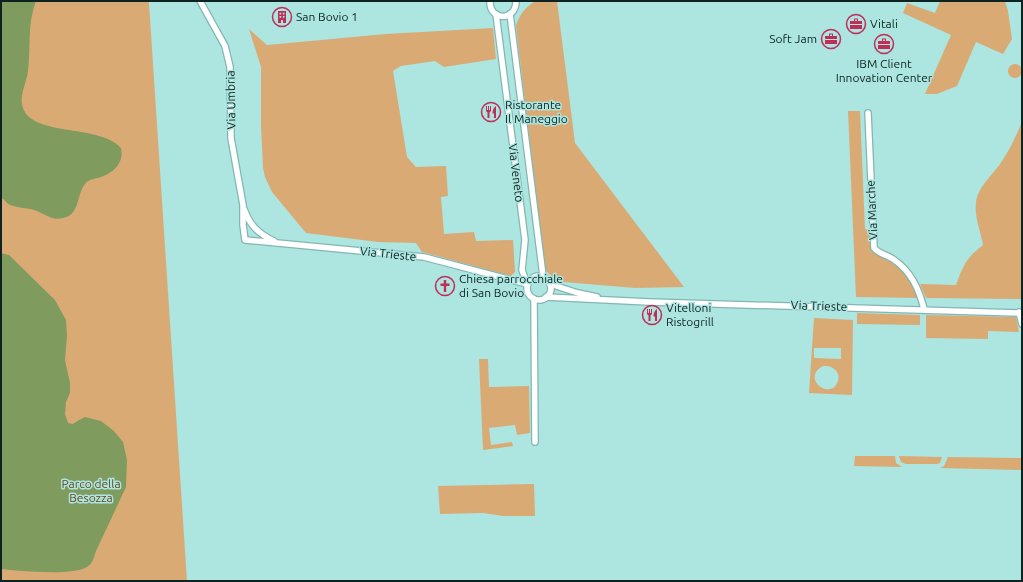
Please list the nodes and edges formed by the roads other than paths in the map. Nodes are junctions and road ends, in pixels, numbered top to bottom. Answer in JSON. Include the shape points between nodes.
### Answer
{"nodes":[{"id":1,"x":200,"y":1,"type":"edge"},
{"id":2,"x":490,"y":1,"type":"edge"},
{"id":3,"x":517,"y":2,"type":"edge"},
{"id":4,"x":496,"y":14,"type":"junction"},
{"id":5,"x":510,"y":14,"type":"junction"},
{"id":6,"x":868,"y":113,"type":"dead end"},
{"id":7,"x":243,"y":205,"type":"junction"},
{"id":8,"x":245,"y":240,"type":"joint"},
{"id":9,"x":277,"y":243,"type":"junction"},
{"id":10,"x":543,"y":276,"type":"junction"},
{"id":11,"x":527,"y":284,"type":"junction"},
{"id":12,"x":550,"y":284,"type":"junction"},
{"id":13,"x":546,"y":297,"type":"junction"},
{"id":14,"x":534,"y":299,"type":"junction"},
{"id":15,"x":617,"y":301,"type":"junction"},
{"id":16,"x":924,"y":309,"type":"junction"},
{"id":17,"x":1021,"y":313,"type":"edge"},
{"id":18,"x":1022,"y":324,"type":"edge"},
{"id":19,"x":535,"y":442,"type":"dead end"}],
"edges":[{"from":1,"to":7,"type":"street","name":"Via Umbria","via":[[225,46],[230,67],[231,138]]},
{"from":2,"to":4,"type":"street","name":"Via Veneto","via":[[490,7]]},
{"from":3,"to":5,"type":"street"},
{"from":4,"to":5,"type":"street"},
{"from":4,"to":11,"type":"street","name":"Via Veneto","via":[[525,240],[522,270]]},
{"from":5,"to":10,"type":"street","name":"Via Veneto"},
{"from":6,"to":16,"type":"street","name":"Via Marche","via":[[874,248],[908,272],[918,289]]},
{"from":7,"to":8,"type":"street","name":"Via Umbria"},
{"from":7,"to":9,"type":"street","name":"Via Umbria","via":[[254,229]]},
{"from":8,"to":9,"type":"street","name":"Via Trieste"},
{"from":9,"to":11,"type":"street","name":"Via Trieste","via":[[424,257]]},
{"from":10,"to":11,"type":"street","via":[[537,275]]},
{"from":10,"to":12,"type":"street"},
{"from":11,"to":14,"type":"street","via":[[527,292]]},
{"from":12,"to":13,"type":"street","via":[[550,291]]},
{"from":12,"to":15,"type":"street"},
{"from":13,"to":14,"type":"street","via":[[541,300]]},
{"from":13,"to":15,"type":"street"},
{"from":14,"to":19,"type":"street"},
{"from":15,"to":16,"type":"street","name":"Via Trieste"},
{"from":16,"to":17,"type":"street","name":"Via Trieste"},
{"from":17,"to":18,"type":"street"}]}
